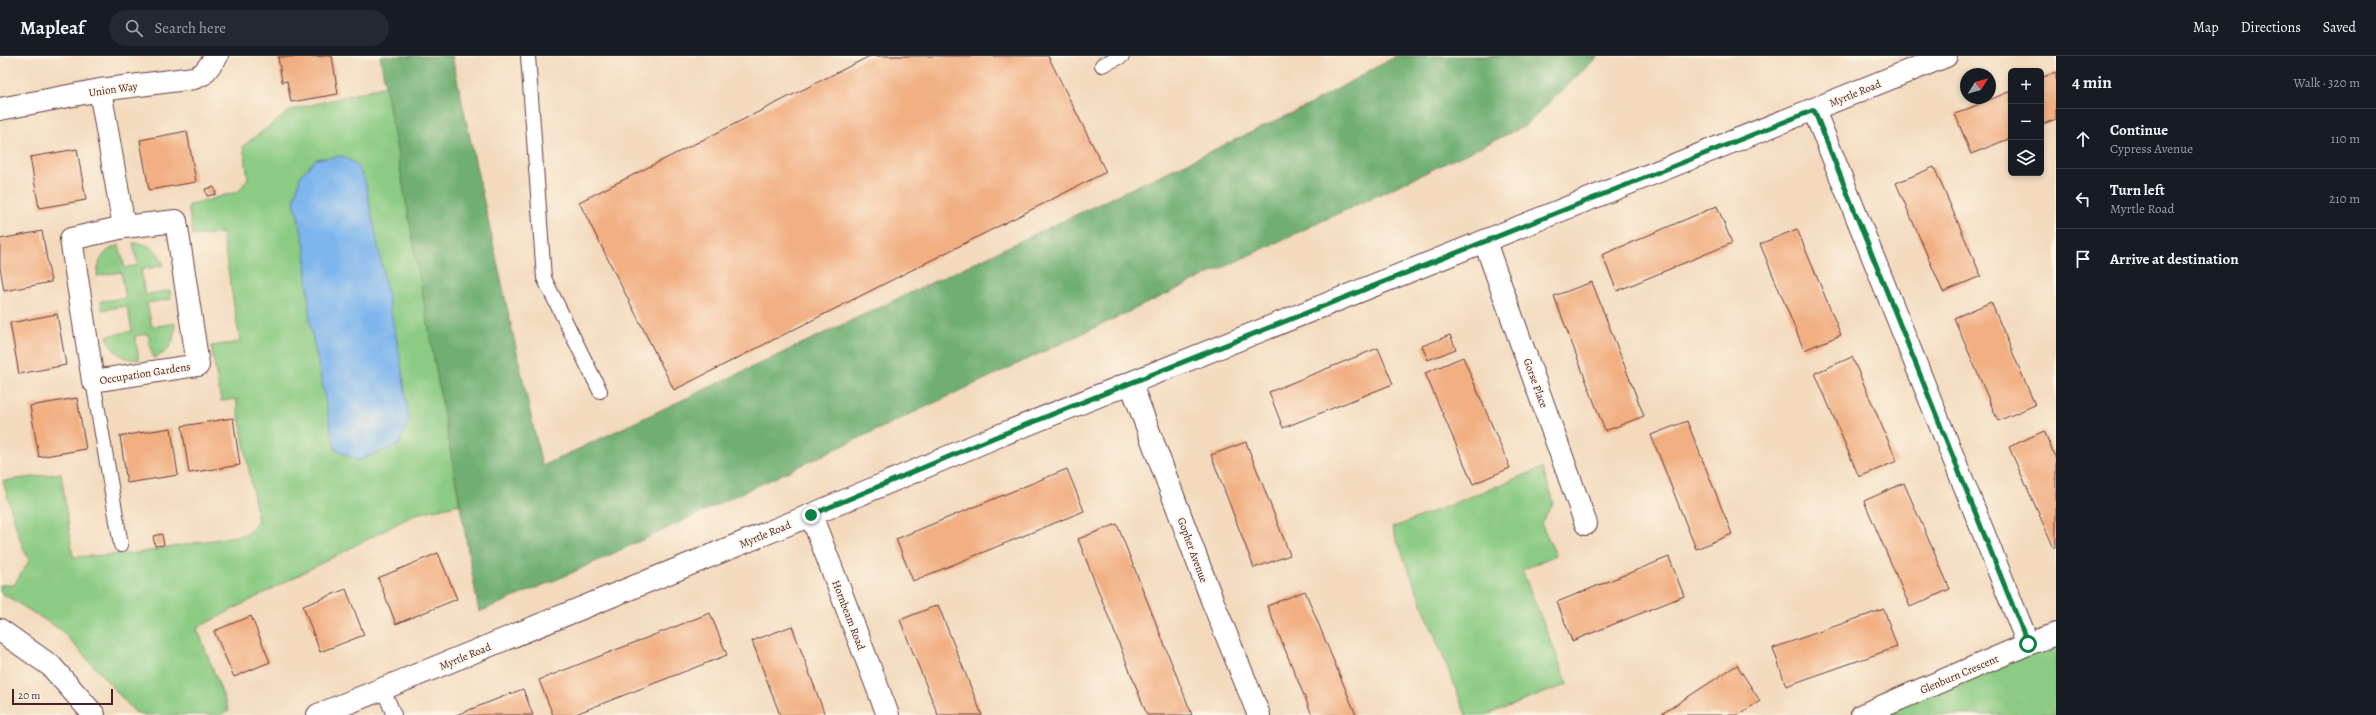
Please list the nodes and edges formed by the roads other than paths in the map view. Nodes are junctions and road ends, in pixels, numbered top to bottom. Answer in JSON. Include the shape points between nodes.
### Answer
{"nodes":[{"id":1,"x":217,"y":56,"type":"edge"},
{"id":2,"x":528,"y":56,"type":"edge"},
{"id":3,"x":1122,"y":56,"type":"edge"},
{"id":4,"x":1946,"y":56,"type":"edge"},
{"id":5,"x":1102,"y":65,"type":"dead end"},
{"id":6,"x":100,"y":90,"type":"junction"},
{"id":7,"x":0,"y":109,"type":"edge"},
{"id":8,"x":1814,"y":110,"type":"junction"},
{"id":9,"x":124,"y":227,"type":"junction"},
{"id":10,"x":1485,"y":242,"type":"junction"},
{"id":11,"x":93,"y":381,"type":"junction"},
{"id":12,"x":1131,"y":384,"type":"junction"},
{"id":13,"x":600,"y":391,"type":"dead end"},
{"id":14,"x":811,"y":515,"type":"junction"},
{"id":15,"x":1586,"y":524,"type":"dead end"},
{"id":16,"x":121,"y":545,"type":"dead end"},
{"id":17,"x":0,"y":630,"type":"edge"},
{"id":18,"x":2056,"y":634,"type":"edge"},
{"id":19,"x":2028,"y":644,"type":"junction"},
{"id":20,"x":383,"y":689,"type":"junction"},
{"id":21,"x":94,"y":715,"type":"edge"},
{"id":22,"x":318,"y":715,"type":"edge"},
{"id":23,"x":394,"y":715,"type":"edge"},
{"id":24,"x":888,"y":715,"type":"edge"},
{"id":25,"x":1259,"y":715,"type":"edge"},
{"id":26,"x":1862,"y":715,"type":"edge"}],
"edges":[{"from":1,"to":6,"type":"street","name":"Union Way","via":[[203,74],[194,78]]},
{"from":2,"to":13,"type":"lane","via":[[544,278]]},
{"from":3,"to":5,"type":"lane"},
{"from":4,"to":8,"type":"street","name":"Myrtle Road"},
{"from":6,"to":7,"type":"street","name":"Union Way"},
{"from":6,"to":9,"type":"street"},
{"from":8,"to":10,"type":"street","name":"Myrtle Road"},
{"from":8,"to":19,"type":"street"},
{"from":9,"to":11,"type":"street","name":"Occupation Gardens","via":[[71,239]]},
{"from":9,"to":11,"type":"street","name":"Occupation Gardens","via":[[176,222],[198,365]]},
{"from":10,"to":12,"type":"street","name":"Myrtle Road"},
{"from":10,"to":15,"type":"street","name":"Gorse Place"},
{"from":11,"to":16,"type":"lane"},
{"from":12,"to":14,"type":"street","name":"Myrtle Road","via":[[993,438]]},
{"from":12,"to":25,"type":"street","name":"Gopher Avenue","via":[[1212,600]]},
{"from":14,"to":20,"type":"street","name":"Myrtle Road"},
{"from":14,"to":24,"type":"street","name":"Hornbeam Road"},
{"from":17,"to":21,"type":"street","via":[[51,666]]},
{"from":18,"to":19,"type":"street","name":"Glenburn Crescent"},
{"from":19,"to":26,"type":"street","name":"Glenburn Crescent"},
{"from":20,"to":22,"type":"street","name":"Myrtle Road"},
{"from":20,"to":23,"type":"lane"}]}
